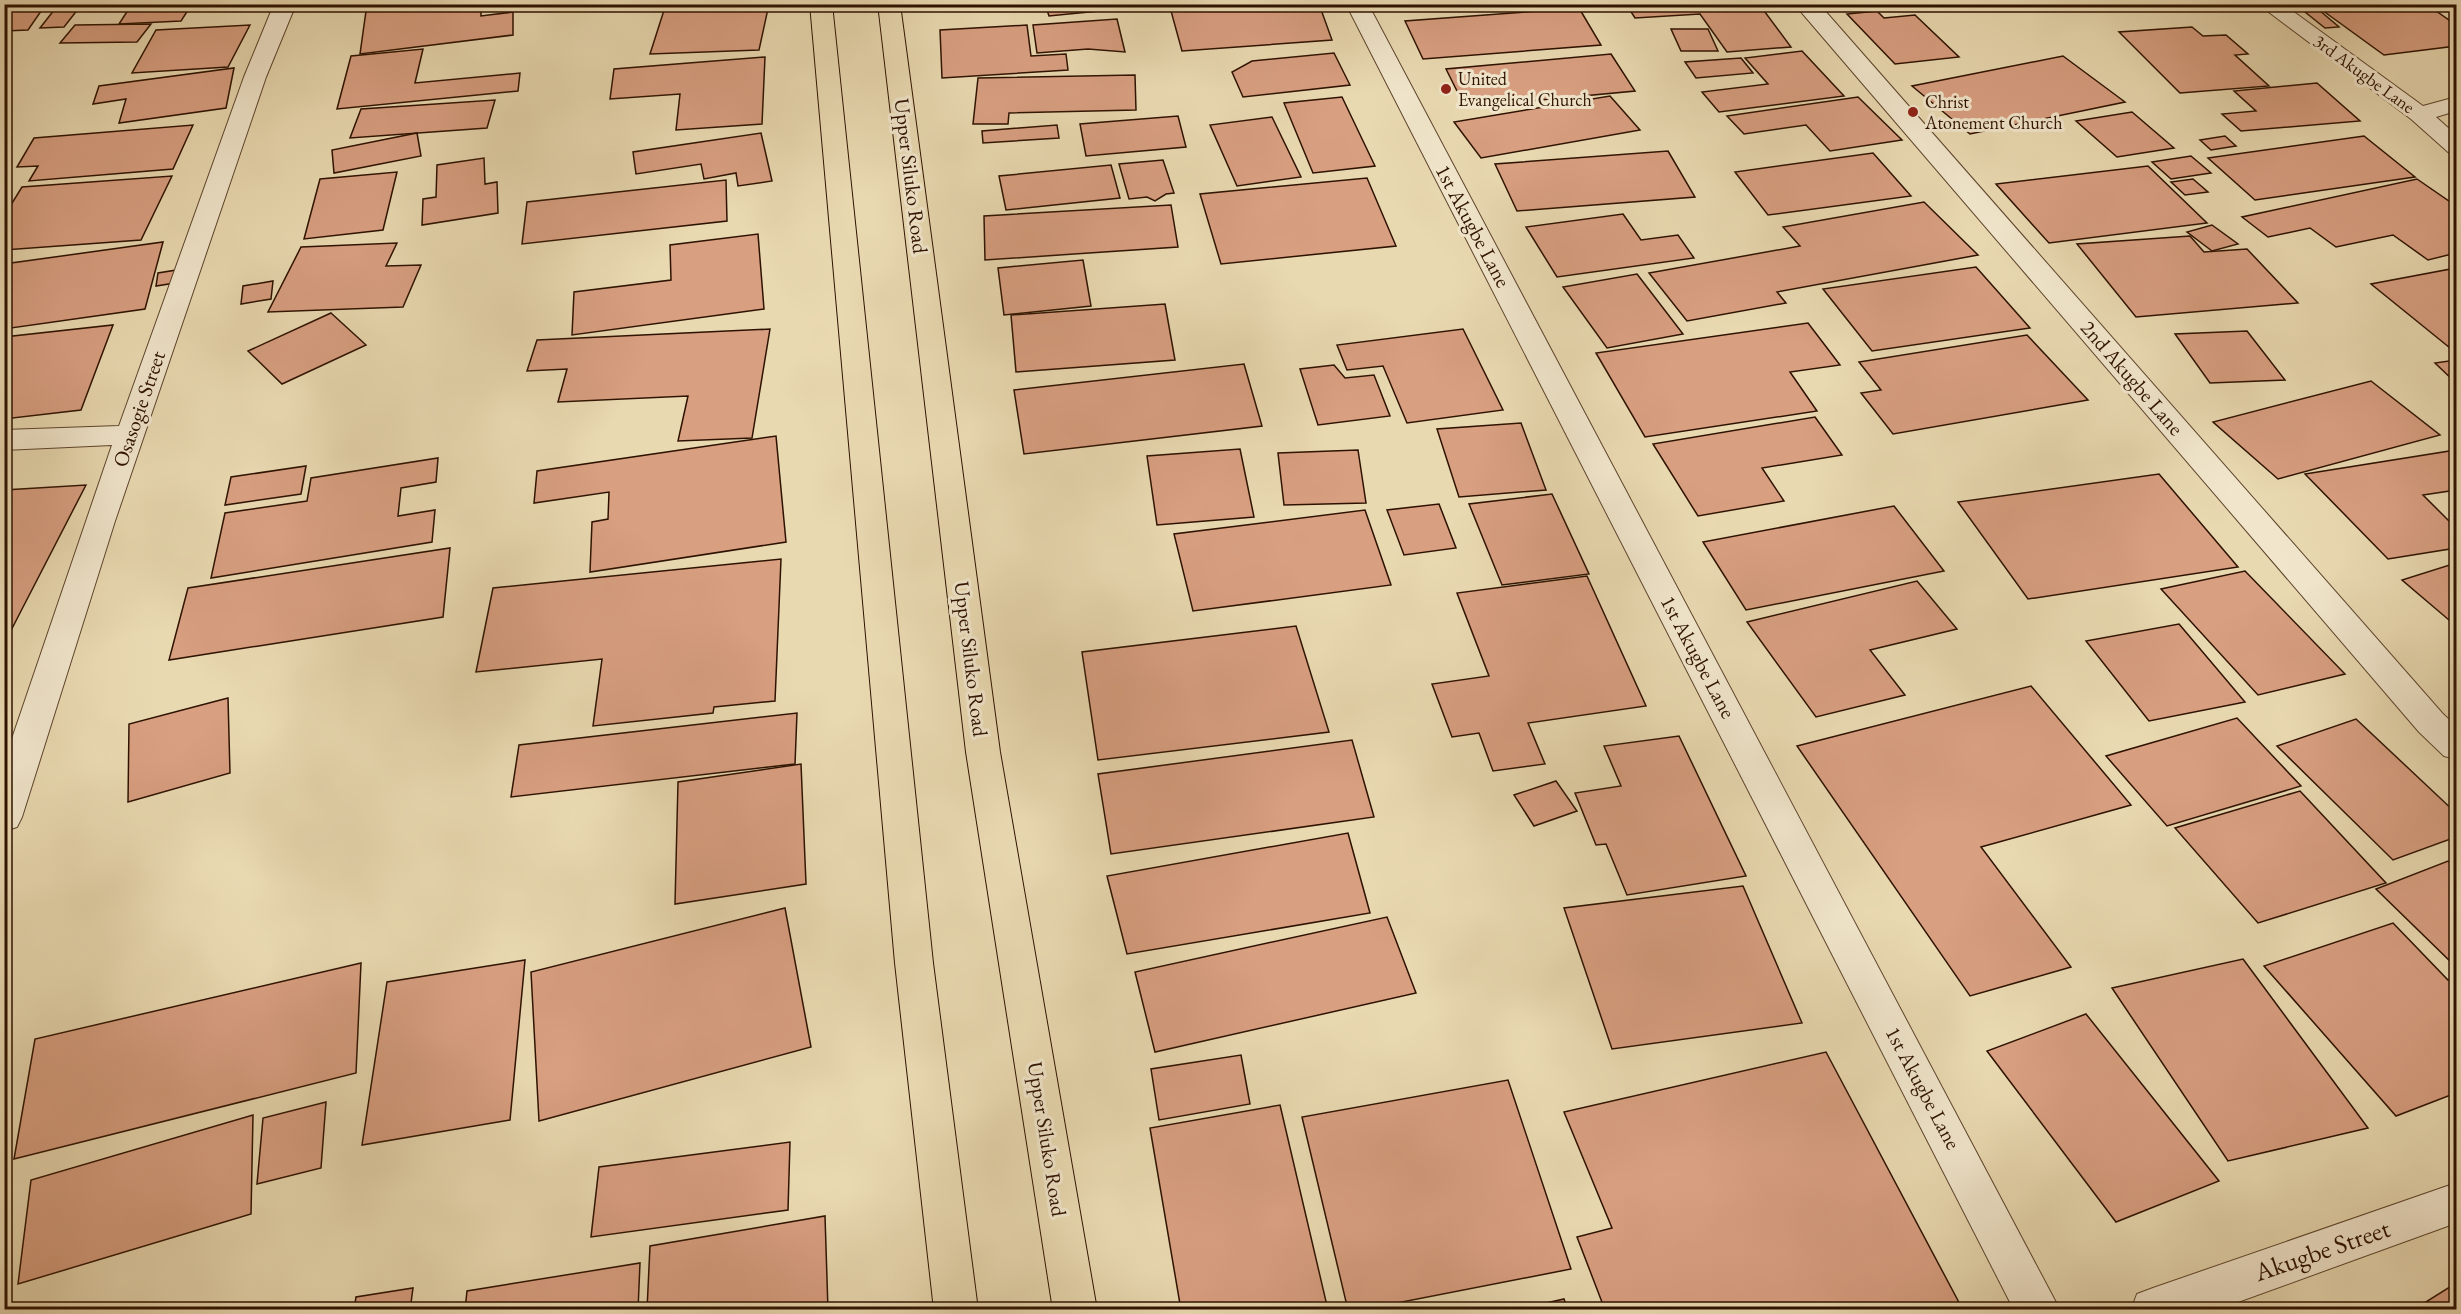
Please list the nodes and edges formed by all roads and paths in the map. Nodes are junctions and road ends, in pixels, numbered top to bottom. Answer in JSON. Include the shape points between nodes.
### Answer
{"nodes":[{"id":1,"x":285,"y":4,"type":"edge"},
{"id":2,"x":821,"y":4,"type":"edge"},
{"id":3,"x":889,"y":4,"type":"edge"},
{"id":4,"x":1358,"y":4,"type":"edge"},
{"id":5,"x":2268,"y":4,"type":"edge"},
{"id":6,"x":1822,"y":6,"type":"edge"},
{"id":7,"x":2457,"y":104,"type":"edge"},
{"id":8,"x":2419,"y":114,"type":"junction"},
{"id":9,"x":2457,"y":147,"type":"edge"},
{"id":10,"x":130,"y":435,"type":"junction"},
{"id":11,"x":4,"y":440,"type":"edge"},
{"id":12,"x":2457,"y":746,"type":"edge"},
{"id":13,"x":4,"y":817,"type":"edge"},
{"id":14,"x":2457,"y":1203,"type":"edge"},
{"id":15,"x":956,"y":1310,"type":"edge"},
{"id":16,"x":1075,"y":1310,"type":"edge"},
{"id":17,"x":2038,"y":1310,"type":"edge"},
{"id":18,"x":2153,"y":1310,"type":"edge"}],
"edges":[{"from":1,"to":10,"type":"street","name":"Osasogie Street","via":[[255,77]]},
{"from":2,"to":15,"type":"main road","via":[[914,963]]},
{"from":3,"to":16,"type":"main road","name":"Upper Siluko Road","via":[[983,752]]},
{"from":4,"to":17,"type":"street","name":"1st Akugbe Lane"},
{"from":5,"to":8,"type":"street","name":"3rd Akugbe Lane"},
{"from":6,"to":12,"type":"street","name":"2nd Akugbe Lane","via":[[2423,714]]},
{"from":7,"to":8,"type":"street"},
{"from":8,"to":9,"type":"street","name":"3rd Akugbe Lane"},
{"from":10,"to":11,"type":"street"},
{"from":10,"to":13,"type":"street","name":"Osasogie Street"},
{"from":14,"to":18,"type":"street","name":"Akugbe Street"}]}
